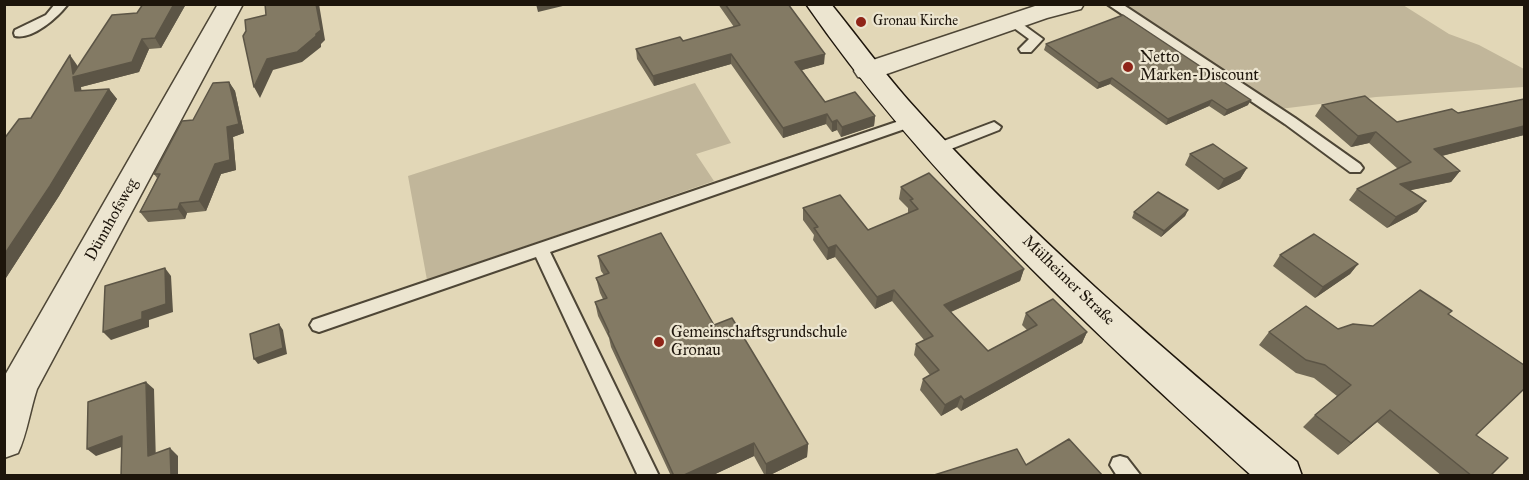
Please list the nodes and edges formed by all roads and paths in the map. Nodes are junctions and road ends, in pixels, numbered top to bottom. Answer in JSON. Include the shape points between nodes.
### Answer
{"nodes":[{"id":1,"x":62,"y":4,"type":"edge"},
{"id":2,"x":231,"y":4,"type":"edge"},
{"id":3,"x":818,"y":4,"type":"edge"},
{"id":4,"x":1072,"y":4,"type":"edge"},
{"id":5,"x":1113,"y":4,"type":"edge"},
{"id":6,"x":1014,"y":22,"type":"junction"},
{"id":7,"x":20,"y":33,"type":"dead end"},
{"id":8,"x":1026,"y":49,"type":"dead end"},
{"id":9,"x":868,"y":71,"type":"junction"},
{"id":10,"x":911,"y":122,"type":"junction"},
{"id":11,"x":994,"y":127,"type":"dead end"},
{"id":12,"x":938,"y":149,"type":"junction"},
{"id":13,"x":1355,"y":168,"type":"dead end"},
{"id":14,"x":540,"y":249,"type":"junction"},
{"id":15,"x":319,"y":325,"type":"dead end"},
{"id":16,"x":4,"y":440,"type":"edge"},
{"id":17,"x":649,"y":476,"type":"edge"},
{"id":18,"x":1282,"y":476,"type":"edge"}],
"edges":[{"from":1,"to":7,"type":"lane","via":[[50,18]]},
{"from":2,"to":16,"type":"street","name":"Dünnhofsweg","via":[[19,386]]},
{"from":3,"to":9,"type":"street","name":"Mülheimer Straße"},
{"from":4,"to":6,"type":"street"},
{"from":5,"to":13,"type":"lane"},
{"from":6,"to":8,"type":"lane","via":[[1037,39]]},
{"from":6,"to":9,"type":"street"},
{"from":9,"to":10,"type":"street","name":"Mülheimer Straße"},
{"from":10,"to":12,"type":"street","name":"Mülheimer Straße"},
{"from":10,"to":14,"type":"lane"},
{"from":11,"to":12,"type":"lane"},
{"from":12,"to":18,"type":"street","name":"Mülheimer Straße","via":[[1002,218],[1150,360]]},
{"from":14,"to":15,"type":"lane"},
{"from":14,"to":17,"type":"lane"}]}
